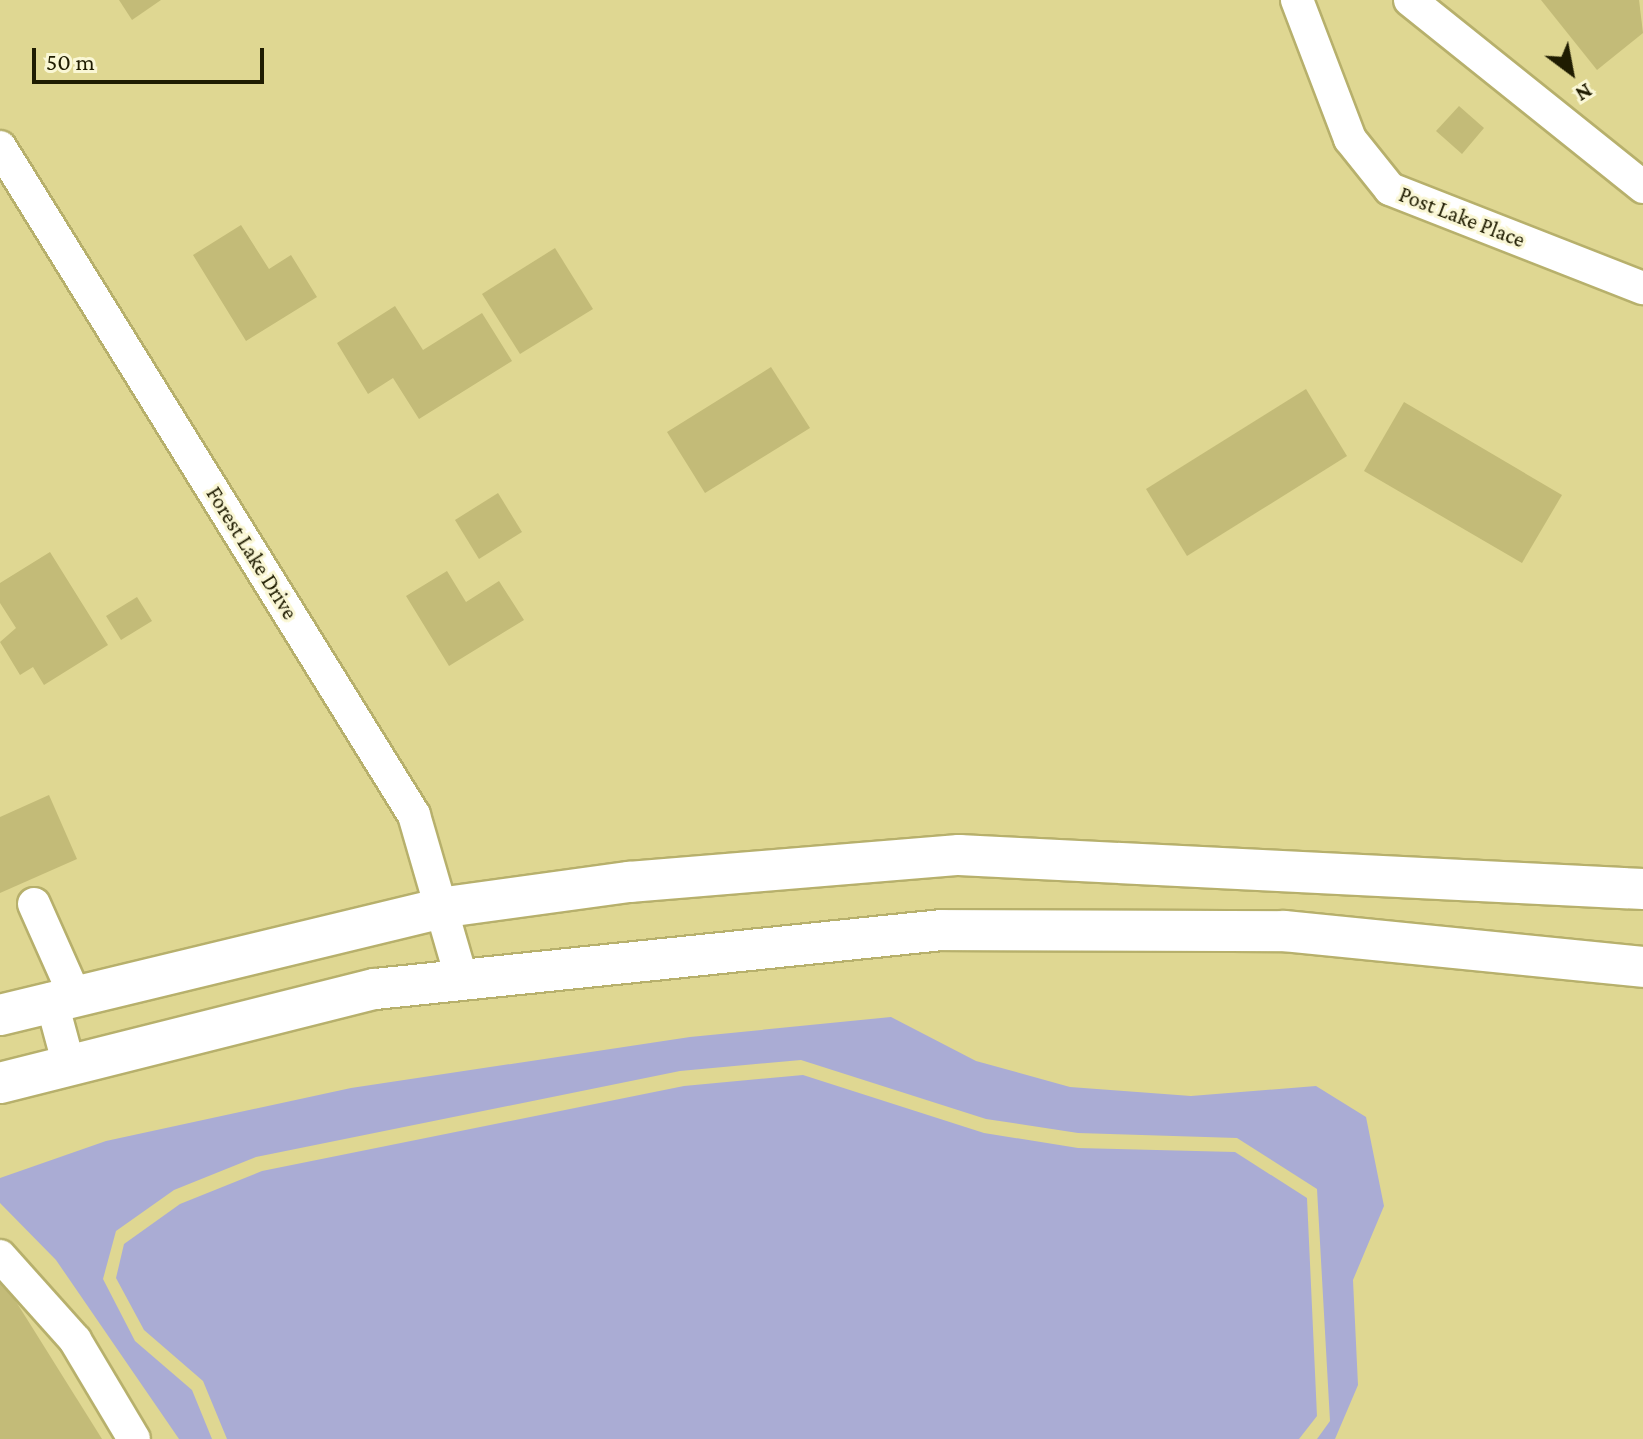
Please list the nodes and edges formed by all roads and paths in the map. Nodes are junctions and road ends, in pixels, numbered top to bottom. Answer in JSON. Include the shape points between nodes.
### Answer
{"nodes":[{"id":1,"x":1297,"y":0,"type":"edge"},
{"id":2,"x":1410,"y":0,"type":"edge"},
{"id":3,"x":0,"y":147,"type":"edge"},
{"id":4,"x":1643,"y":187,"type":"edge"},
{"id":5,"x":1643,"y":288,"type":"edge"},
{"id":6,"x":1643,"y":889,"type":"edge"},
{"id":7,"x":34,"y":904,"type":"dead end"},
{"id":8,"x":446,"y":907,"type":"junction"},
{"id":9,"x":1643,"y":967,"type":"edge"},
{"id":10,"x":461,"y":977,"type":"junction"},
{"id":11,"x":62,"y":996,"type":"junction"},
{"id":12,"x":0,"y":1015,"type":"edge"},
{"id":13,"x":68,"y":1062,"type":"junction"},
{"id":14,"x":0,"y":1083,"type":"edge"},
{"id":15,"x":0,"y":1256,"type":"edge"},
{"id":16,"x":134,"y":1439,"type":"edge"}],
"edges":[{"from":1,"to":5,"type":"street","name":"Post Lake Place","via":[[1350,139],[1390,189]]},
{"from":2,"to":4,"type":"street"},
{"from":3,"to":8,"type":"street","name":"Forest Lake Drive","via":[[414,815]]},
{"from":6,"to":8,"type":"main road","via":[[959,855],[629,882]]},
{"from":7,"to":11,"type":"street"},
{"from":8,"to":10,"type":"street","name":"Forest Lake Drive"},
{"from":8,"to":11,"type":"main road"},
{"from":9,"to":10,"type":"main road","via":[[1284,931],[942,930]]},
{"from":10,"to":13,"type":"main road","via":[[375,989]]},
{"from":11,"to":12,"type":"main road"},
{"from":11,"to":13,"type":"street"},
{"from":13,"to":14,"type":"main road"},
{"from":15,"to":16,"type":"street","via":[[75,1340]]}]}
